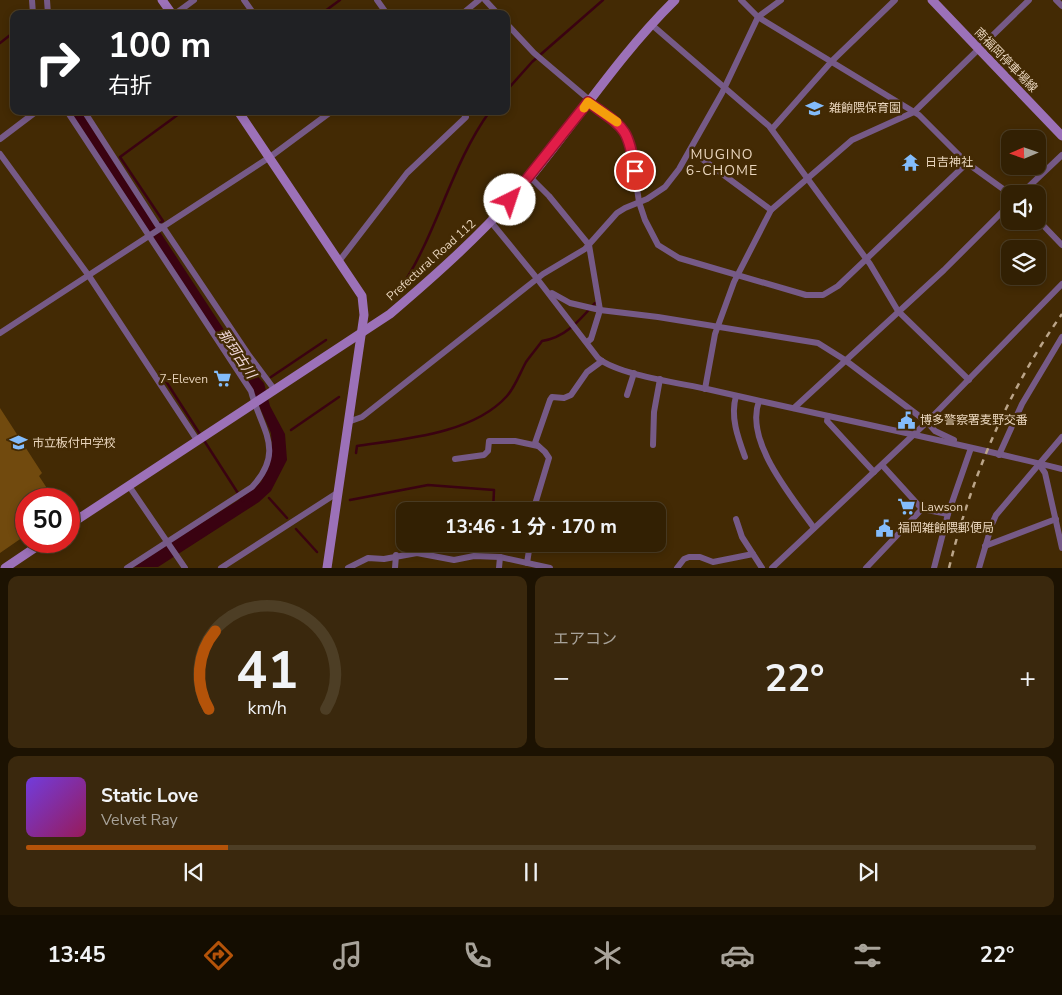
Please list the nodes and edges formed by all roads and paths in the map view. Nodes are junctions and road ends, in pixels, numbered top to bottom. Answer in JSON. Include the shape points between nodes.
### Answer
{"nodes":[{"id":1,"x":162,"y":0,"type":"edge"},
{"id":2,"x":194,"y":0,"type":"edge"},
{"id":3,"x":479,"y":0,"type":"edge"},
{"id":4,"x":485,"y":0,"type":"edge"},
{"id":5,"x":675,"y":0,"type":"edge"},
{"id":6,"x":741,"y":0,"type":"edge"},
{"id":7,"x":781,"y":0,"type":"edge"},
{"id":8,"x":895,"y":0,"type":"edge"},
{"id":9,"x":932,"y":0,"type":"edge"},
{"id":10,"x":1029,"y":0,"type":"edge"},
{"id":11,"x":1056,"y":0,"type":"edge"},
{"id":12,"x":1062,"y":6,"type":"edge"},
{"id":13,"x":170,"y":10,"type":"edge"},
{"id":14,"x":179,"y":10,"type":"edge"},
{"id":15,"x":467,"y":10,"type":"edge"},
{"id":16,"x":494,"y":10,"type":"edge"},
{"id":17,"x":758,"y":17,"type":"junction"},
{"id":18,"x":652,"y":25,"type":"junction"},
{"id":19,"x":510,"y":27,"type":"edge"},
{"id":20,"x":978,"y":49,"type":"junction"},
{"id":21,"x":832,"y":62,"type":"junction"},
{"id":22,"x":725,"y":87,"type":"junction"},
{"id":23,"x":588,"y":102,"type":"junction"},
{"id":24,"x":914,"y":112,"type":"junction"},
{"id":25,"x":31,"y":115,"type":"edge"},
{"id":26,"x":70,"y":115,"type":"edge"},
{"id":27,"x":87,"y":115,"type":"edge"},
{"id":28,"x":241,"y":115,"type":"edge"},
{"id":29,"x":327,"y":115,"type":"edge"},
{"id":30,"x":465,"y":115,"type":"edge"},
{"id":31,"x":772,"y":129,"type":"junction"},
{"id":32,"x":1062,"y":136,"type":"edge"},
{"id":33,"x":0,"y":139,"type":"edge"},
{"id":34,"x":690,"y":150,"type":"junction"},
{"id":35,"x":0,"y":154,"type":"edge"},
{"id":36,"x":1062,"y":155,"type":"edge"},
{"id":37,"x":270,"y":157,"type":"junction"},
{"id":38,"x":967,"y":163,"type":"junction"},
{"id":39,"x":530,"y":177,"type":"junction"},
{"id":40,"x":808,"y":180,"type":"junction"},
{"id":41,"x":1030,"y":185,"type":"edge"},
{"id":42,"x":1001,"y":188,"type":"edge"},
{"id":43,"x":640,"y":202,"type":"junction"},
{"id":44,"x":771,"y":210,"type":"junction"},
{"id":45,"x":1001,"y":213,"type":"edge"},
{"id":46,"x":490,"y":222,"type":"junction"},
{"id":47,"x":164,"y":227,"type":"junction"},
{"id":48,"x":1046,"y":229,"type":"edge"},
{"id":49,"x":149,"y":236,"type":"junction"},
{"id":50,"x":589,"y":246,"type":"junction"},
{"id":51,"x":1062,"y":246,"type":"edge"},
{"id":52,"x":866,"y":258,"type":"junction"},
{"id":53,"x":340,"y":260,"type":"junction"},
{"id":54,"x":738,"y":274,"type":"junction"},
{"id":55,"x":89,"y":276,"type":"junction"},
{"id":56,"x":538,"y":279,"type":"junction"},
{"id":57,"x":1062,"y":284,"type":"edge"},
{"id":58,"x":553,"y":298,"type":"junction"},
{"id":59,"x":600,"y":310,"type":"junction"},
{"id":60,"x":898,"y":311,"type":"junction"},
{"id":61,"x":718,"y":327,"type":"junction"},
{"id":62,"x":0,"y":333,"type":"edge"},
{"id":63,"x":360,"y":334,"type":"junction"},
{"id":64,"x":1061,"y":339,"type":"edge"},
{"id":65,"x":587,"y":342,"type":"junction"},
{"id":66,"x":845,"y":360,"type":"junction"},
{"id":67,"x":602,"y":361,"type":"junction"},
{"id":68,"x":634,"y":373,"type":"junction"},
{"id":69,"x":660,"y":379,"type":"junction"},
{"id":70,"x":969,"y":380,"type":"junction"},
{"id":71,"x":704,"y":389,"type":"junction"},
{"id":72,"x":273,"y":390,"type":"junction"},
{"id":73,"x":627,"y":395,"type":"dead end"},
{"id":74,"x":736,"y":396,"type":"junction"},
{"id":75,"x":759,"y":401,"type":"junction"},
{"id":76,"x":254,"y":402,"type":"junction"},
{"id":77,"x":794,"y":408,"type":"junction"},
{"id":78,"x":828,"y":416,"type":"junction"},
{"id":79,"x":348,"y":422,"type":"junction"},
{"id":80,"x":927,"y":422,"type":"junction"},
{"id":81,"x":914,"y":434,"type":"junction"},
{"id":82,"x":1062,"y":437,"type":"edge"},
{"id":83,"x":197,"y":440,"type":"junction"},
{"id":84,"x":652,"y":444,"type":"dead end"},
{"id":85,"x":538,"y":446,"type":"junction"},
{"id":86,"x":971,"y":448,"type":"junction"},
{"id":87,"x":999,"y":455,"type":"junction"},
{"id":88,"x":745,"y":457,"type":"dead end"},
{"id":89,"x":455,"y":459,"type":"dead end"},
{"id":90,"x":1040,"y":464,"type":"junction"},
{"id":91,"x":882,"y":465,"type":"junction"},
{"id":92,"x":1062,"y":469,"type":"edge"},
{"id":93,"x":874,"y":472,"type":"junction"},
{"id":94,"x":129,"y":486,"type":"junction"},
{"id":95,"x":338,"y":493,"type":"junction"},
{"id":96,"x":536,"y":502,"type":"edge"},
{"id":97,"x":922,"y":509,"type":"junction"},
{"id":98,"x":948,"y":514,"type":"junction"},
{"id":99,"x":80,"y":518,"type":"edge"},
{"id":100,"x":736,"y":519,"type":"dead end"},
{"id":101,"x":1056,"y":519,"type":"junction"},
{"id":102,"x":814,"y":528,"type":"junction"},
{"id":103,"x":168,"y":540,"type":"junction"},
{"id":104,"x":985,"y":546,"type":"junction"},
{"id":105,"x":1062,"y":548,"type":"edge"},
{"id":106,"x":529,"y":552,"type":"edge"},
{"id":107,"x":27,"y":553,"type":"edge"},
{"id":108,"x":753,"y":554,"type":"junction"},
{"id":109,"x":396,"y":556,"type":"junction"},
{"id":110,"x":500,"y":557,"type":"junction"},
{"id":111,"x":528,"y":563,"type":"junction"},
{"id":112,"x":5,"y":568,"type":"edge"},
{"id":113,"x":127,"y":568,"type":"edge"},
{"id":114,"x":185,"y":568,"type":"edge"},
{"id":115,"x":221,"y":568,"type":"edge"},
{"id":116,"x":327,"y":568,"type":"edge"},
{"id":117,"x":348,"y":568,"type":"edge"},
{"id":118,"x":395,"y":568,"type":"edge"},
{"id":119,"x":499,"y":568,"type":"edge"},
{"id":120,"x":550,"y":568,"type":"edge"},
{"id":121,"x":677,"y":568,"type":"edge"},
{"id":122,"x":762,"y":568,"type":"edge"},
{"id":123,"x":772,"y":568,"type":"edge"},
{"id":124,"x":866,"y":568,"type":"edge"},
{"id":125,"x":934,"y":568,"type":"edge"},
{"id":126,"x":979,"y":568,"type":"edge"}],
"edges":[{"from":1,"to":13,"type":"main road"},
{"from":2,"to":14,"type":"street"},
{"from":3,"to":15,"type":"street"},
{"from":4,"to":16,"type":"street"},
{"from":5,"to":18,"type":"main road","name":"Prefectural Road 112"},
{"from":6,"to":17,"type":"street"},
{"from":7,"to":17,"type":"street"},
{"from":8,"to":21,"type":"street"},
{"from":9,"to":20,"type":"main road","name":"南福岡停車場線"},
{"from":10,"to":20,"type":"street"},
{"from":11,"to":12,"type":"street"},
{"from":17,"to":21,"type":"street"},
{"from":17,"to":22,"type":"street"},
{"from":18,"to":22,"type":"street"},
{"from":18,"to":23,"type":"main road","name":"Prefectural Road 112"},
{"from":19,"to":23,"type":"street"},
{"from":20,"to":24,"type":"street"},
{"from":20,"to":32,"type":"main road","name":"南福岡停車場線"},
{"from":21,"to":24,"type":"street"},
{"from":21,"to":31,"type":"street"},
{"from":22,"to":31,"type":"street"},
{"from":22,"to":34,"type":"street"},
{"from":23,"to":39,"type":"main road","name":"Prefectural Road 112"},
{"from":23,"to":43,"type":"street","via":[[626,131]]},
{"from":24,"to":38,"type":"street"},
{"from":24,"to":40,"type":"street","via":[[852,140]]},
{"from":25,"to":33,"type":"street"},
{"from":26,"to":49,"type":"street"},
{"from":27,"to":47,"type":"street","via":[[158,226]]},
{"from":28,"to":37,"type":"main road"},
{"from":29,"to":37,"type":"street"},
{"from":30,"to":53,"type":"street","via":[[407,173]]},
{"from":31,"to":40,"type":"street"},
{"from":34,"to":43,"type":"street","via":[[665,187]]},
{"from":34,"to":44,"type":"street"},
{"from":35,"to":55,"type":"street"},
{"from":36,"to":41,"type":"street"},
{"from":37,"to":47,"type":"street"},
{"from":37,"to":53,"type":"main road"},
{"from":38,"to":42,"type":"street"},
{"from":38,"to":52,"type":"street"},
{"from":39,"to":46,"type":"main road","name":"Prefectural Road 112"},
{"from":39,"to":50,"type":"street"},
{"from":40,"to":44,"type":"street"},
{"from":40,"to":52,"type":"street"},
{"from":43,"to":50,"type":"street","via":[[617,213]]},
{"from":43,"to":54,"type":"street","via":[[658,245],[669,253]]},
{"from":44,"to":54,"type":"street"},
{"from":45,"to":60,"type":"street"},
{"from":46,"to":56,"type":"street"},
{"from":46,"to":63,"type":"main road","name":"Prefectural Road 112","via":[[465,249],[397,309]]},
{"from":47,"to":49,"type":"street"},
{"from":47,"to":72,"type":"street"},
{"from":48,"to":51,"type":"street"},
{"from":49,"to":55,"type":"street"},
{"from":49,"to":76,"type":"street","via":[[251,391]]},
{"from":50,"to":56,"type":"street"},
{"from":50,"to":59,"type":"street"},
{"from":52,"to":54,"type":"street","via":[[838,286],[823,295],[806,296]]},
{"from":52,"to":60,"type":"street"},
{"from":53,"to":63,"type":"main road","via":[[362,296],[364,315]]},
{"from":54,"to":61,"type":"street"},
{"from":55,"to":62,"type":"street"},
{"from":55,"to":83,"type":"street"},
{"from":56,"to":58,"type":"street"},
{"from":56,"to":79,"type":"street","via":[[362,417]]},
{"from":57,"to":70,"type":"street"},
{"from":58,"to":59,"type":"street","via":[[552,293],[570,303]]},
{"from":58,"to":65,"type":"street"},
{"from":59,"to":61,"type":"street"},
{"from":59,"to":65,"type":"street","via":[[591,340]]},
{"from":60,"to":66,"type":"street"},
{"from":60,"to":70,"type":"street"},
{"from":61,"to":66,"type":"street","via":[[814,342]]},
{"from":61,"to":71,"type":"street"},
{"from":63,"to":72,"type":"main road","name":"Prefectural Road 112"},
{"from":63,"to":79,"type":"main road"},
{"from":64,"to":87,"type":"street","via":[[1022,404]]},
{"from":65,"to":67,"type":"street"},
{"from":66,"to":77,"type":"street"},
{"from":66,"to":80,"type":"street"},
{"from":67,"to":68,"type":"street"},
{"from":67,"to":85,"type":"street","via":[[587,372],[571,395],[552,397],[535,443]]},
{"from":68,"to":69,"type":"street"},
{"from":68,"to":73,"type":"street"},
{"from":69,"to":71,"type":"street"},
{"from":69,"to":84,"type":"street"},
{"from":70,"to":80,"type":"street"},
{"from":71,"to":74,"type":"street"},
{"from":72,"to":76,"type":"main road","name":"Prefectural Road 112"},
{"from":74,"to":75,"type":"street"},
{"from":74,"to":88,"type":"street","via":[[736,431]]},
{"from":75,"to":77,"type":"street"},
{"from":75,"to":102,"type":"street","via":[[756,410],[761,445],[773,471]]},
{"from":76,"to":83,"type":"main road"},
{"from":76,"to":103,"type":"street","via":[[269,440],[264,474],[252,487]]},
{"from":77,"to":78,"type":"street"},
{"from":78,"to":81,"type":"street"},
{"from":78,"to":93,"type":"street","via":[[827,421]]},
{"from":79,"to":95,"type":"main road"},
{"from":80,"to":81,"type":"street"},
{"from":80,"to":86,"type":"street","via":[[935,431]]},
{"from":81,"to":86,"type":"street"},
{"from":81,"to":91,"type":"street"},
{"from":82,"to":90,"type":"street"},
{"from":83,"to":94,"type":"main road"},
{"from":85,"to":89,"type":"street","via":[[515,441],[489,441],[484,455]]},
{"from":85,"to":96,"type":"street","via":[[548,458]]},
{"from":86,"to":87,"type":"street"},
{"from":86,"to":98,"type":"street"},
{"from":87,"to":90,"type":"street"},
{"from":90,"to":92,"type":"street"},
{"from":90,"to":101,"type":"street"},
{"from":90,"to":104,"type":"street","via":[[996,515]]},
{"from":91,"to":93,"type":"street"},
{"from":91,"to":97,"type":"street"},
{"from":93,"to":102,"type":"street"},
{"from":94,"to":99,"type":"main road"},
{"from":94,"to":103,"type":"street"},
{"from":95,"to":115,"type":"street"},
{"from":95,"to":116,"type":"main road"},
{"from":97,"to":98,"type":"street"},
{"from":97,"to":124,"type":"street"},
{"from":98,"to":125,"type":"street"},
{"from":100,"to":108,"type":"street"},
{"from":101,"to":104,"type":"street"},
{"from":101,"to":105,"type":"street"},
{"from":102,"to":123,"type":"street"},
{"from":103,"to":113,"type":"street"},
{"from":103,"to":114,"type":"street"},
{"from":104,"to":126,"type":"street"},
{"from":106,"to":111,"type":"street"},
{"from":107,"to":112,"type":"main road"},
{"from":108,"to":121,"type":"street","via":[[713,562],[689,557]]},
{"from":108,"to":122,"type":"street"},
{"from":109,"to":110,"type":"street","via":[[417,553],[454,560],[474,556]]},
{"from":109,"to":117,"type":"street","via":[[368,558]]},
{"from":109,"to":118,"type":"street"},
{"from":110,"to":111,"type":"street"},
{"from":110,"to":119,"type":"street"},
{"from":111,"to":120,"type":"street"}]}
